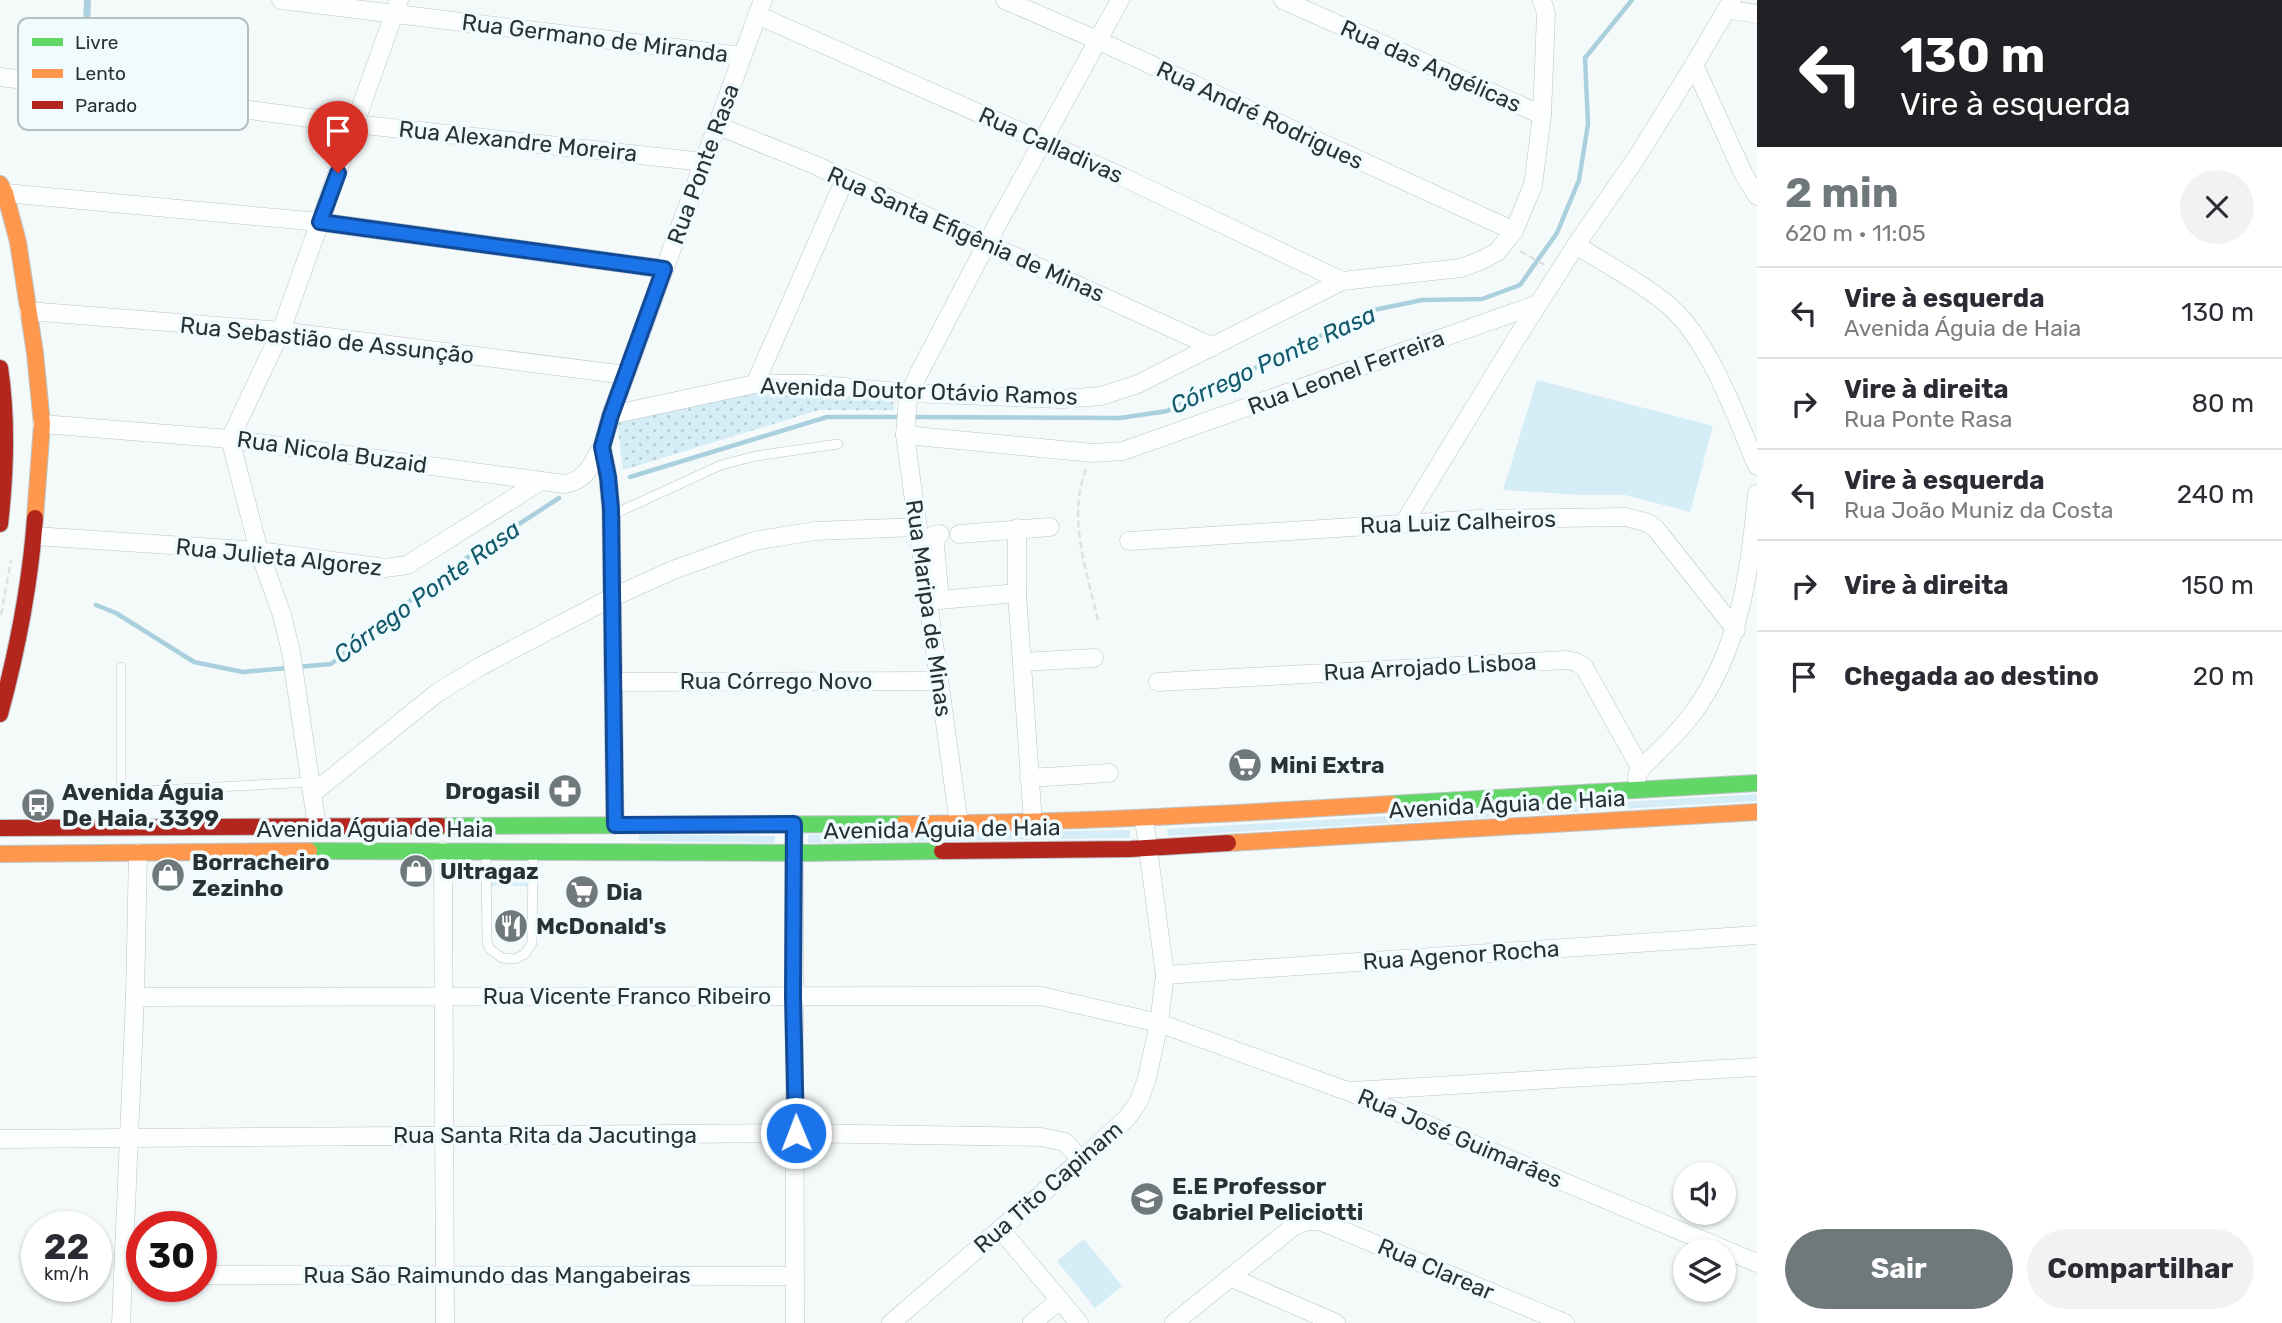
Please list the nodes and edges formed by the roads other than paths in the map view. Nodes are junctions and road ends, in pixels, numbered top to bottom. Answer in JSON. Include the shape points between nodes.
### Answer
{"nodes":[{"id":1,"x":281,"y":0,"type":"edge"},
{"id":2,"x":1005,"y":0,"type":"edge"},
{"id":3,"x":1120,"y":0,"type":"edge"},
{"id":4,"x":1283,"y":0,"type":"edge"},
{"id":5,"x":1729,"y":4,"type":"edge"},
{"id":6,"x":396,"y":7,"type":"edge"},
{"id":7,"x":760,"y":7,"type":"edge"},
{"id":8,"x":1544,"y":7,"type":"edge"},
{"id":9,"x":1757,"y":14,"type":"edge"},
{"id":10,"x":1097,"y":40,"type":"junction"},
{"id":11,"x":742,"y":56,"type":"junction"},
{"id":12,"x":1694,"y":65,"type":"junction"},
{"id":13,"x":0,"y":77,"type":"edge"},
{"id":14,"x":18,"y":79,"type":"edge"},
{"id":15,"x":248,"y":110,"type":"edge"},
{"id":16,"x":1542,"y":115,"type":"junction"},
{"id":17,"x":355,"y":124,"type":"junction"},
{"id":18,"x":716,"y":125,"type":"junction"},
{"id":19,"x":1043,"y":141,"type":"junction"},
{"id":20,"x":704,"y":162,"type":"junction"},
{"id":21,"x":845,"y":179,"type":"junction"},
{"id":22,"x":2,"y":188,"type":"edge"},
{"id":23,"x":1757,"y":196,"type":"edge"},
{"id":24,"x":320,"y":222,"type":"junction"},
{"id":25,"x":1514,"y":231,"type":"junction"},
{"id":26,"x":987,"y":243,"type":"junction"},
{"id":27,"x":1576,"y":245,"type":"junction"},
{"id":28,"x":664,"y":269,"type":"junction"},
{"id":29,"x":1342,"y":281,"type":"junction"},
{"id":30,"x":1538,"y":304,"type":"junction"},
{"id":31,"x":28,"y":311,"type":"junction"},
{"id":32,"x":281,"y":331,"type":"junction"},
{"id":33,"x":1213,"y":347,"type":"junction"},
{"id":34,"x":35,"y":353,"type":"junction"},
{"id":35,"x":0,"y":362,"type":"edge"},
{"id":36,"x":13,"y":369,"type":"edge"},
{"id":37,"x":626,"y":375,"type":"junction"},
{"id":38,"x":755,"y":384,"type":"junction"},
{"id":39,"x":909,"y":396,"type":"junction"},
{"id":40,"x":611,"y":415,"type":"junction"},
{"id":41,"x":42,"y":422,"type":"junction"},
{"id":42,"x":7,"y":426,"type":"junction"},
{"id":43,"x":905,"y":433,"type":"junction"},
{"id":44,"x":230,"y":439,"type":"junction"},
{"id":45,"x":838,"y":444,"type":"dead end"},
{"id":46,"x":602,"y":447,"type":"junction"},
{"id":47,"x":4,"y":449,"type":"edge"},
{"id":48,"x":1757,"y":466,"type":"edge"},
{"id":49,"x":541,"y":481,"type":"junction"},
{"id":50,"x":1757,"y":494,"type":"edge"},
{"id":51,"x":611,"y":512,"type":"junction"},
{"id":52,"x":1404,"y":523,"type":"junction"},
{"id":53,"x":0,"y":524,"type":"edge"},
{"id":54,"x":918,"y":527,"type":"junction"},
{"id":55,"x":1050,"y":527,"type":"dead end"},
{"id":56,"x":1017,"y":528,"type":"junction"},
{"id":57,"x":940,"y":534,"type":"dead end"},
{"id":58,"x":959,"y":534,"type":"dead end"},
{"id":59,"x":35,"y":536,"type":"junction"},
{"id":60,"x":1129,"y":541,"type":"dead end"},
{"id":61,"x":259,"y":551,"type":"junction"},
{"id":62,"x":1017,"y":593,"type":"junction"},
{"id":63,"x":611,"y":598,"type":"junction"},
{"id":64,"x":1736,"y":630,"type":"junction"},
{"id":65,"x":1094,"y":658,"type":"dead end"},
{"id":66,"x":1022,"y":662,"type":"junction"},
{"id":67,"x":121,"y":667,"type":"dead end"},
{"id":68,"x":939,"y":681,"type":"junction"},
{"id":69,"x":613,"y":682,"type":"junction"},
{"id":70,"x":1158,"y":682,"type":"dead end"},
{"id":71,"x":0,"y":714,"type":"edge"},
{"id":72,"x":1641,"y":769,"type":"junction"},
{"id":73,"x":1109,"y":774,"type":"dead end"},
{"id":74,"x":1029,"y":778,"type":"junction"},
{"id":75,"x":1757,"y":783,"type":"edge"},
{"id":76,"x":313,"y":788,"type":"junction"},
{"id":77,"x":1634,"y":790,"type":"junction"},
{"id":78,"x":1757,"y":812,"type":"edge"},
{"id":79,"x":1144,"y":819,"type":"junction"},
{"id":80,"x":1033,"y":823,"type":"junction"},
{"id":81,"x":794,"y":824,"type":"junction"},
{"id":82,"x":959,"y":824,"type":"junction"},
{"id":83,"x":317,"y":826,"type":"junction"},
{"id":84,"x":0,"y":828,"type":"edge"},
{"id":85,"x":615,"y":839,"type":"junction"},
{"id":86,"x":1146,"y":848,"type":"junction"},
{"id":87,"x":443,"y":851,"type":"junction"},
{"id":88,"x":486,"y":852,"type":"junction"},
{"id":89,"x":513,"y":852,"type":"junction"},
{"id":90,"x":533,"y":852,"type":"junction"},
{"id":91,"x":138,"y":853,"type":"junction"},
{"id":92,"x":794,"y":853,"type":"junction"},
{"id":93,"x":0,"y":854,"type":"edge"},
{"id":94,"x":1757,"y":935,"type":"edge"},
{"id":95,"x":1165,"y":975,"type":"junction"},
{"id":96,"x":442,"y":996,"type":"junction"},
{"id":97,"x":793,"y":996,"type":"junction"},
{"id":98,"x":135,"y":997,"type":"junction"},
{"id":99,"x":1159,"y":1023,"type":"junction"},
{"id":100,"x":1757,"y":1066,"type":"edge"},
{"id":101,"x":1347,"y":1091,"type":"junction"},
{"id":102,"x":796,"y":1133,"type":"junction"},
{"id":103,"x":443,"y":1135,"type":"junction"},
{"id":104,"x":129,"y":1138,"type":"junction"},
{"id":105,"x":0,"y":1139,"type":"edge"},
{"id":106,"x":1081,"y":1160,"type":"junction"},
{"id":107,"x":1000,"y":1229,"type":"junction"},
{"id":108,"x":1757,"y":1263,"type":"edge"},
{"id":109,"x":217,"y":1275,"type":"edge"},
{"id":110,"x":123,"y":1276,"type":"joint"},
{"id":111,"x":445,"y":1276,"type":"junction"},
{"id":112,"x":794,"y":1276,"type":"junction"},
{"id":113,"x":1232,"y":1278,"type":"junction"},
{"id":114,"x":1060,"y":1300,"type":"junction"},
{"id":115,"x":121,"y":1323,"type":"edge"},
{"id":116,"x":445,"y":1323,"type":"edge"},
{"id":117,"x":795,"y":1323,"type":"edge"},
{"id":118,"x":891,"y":1323,"type":"edge"},
{"id":119,"x":1032,"y":1323,"type":"edge"},
{"id":120,"x":1079,"y":1323,"type":"edge"},
{"id":121,"x":1174,"y":1323,"type":"edge"},
{"id":122,"x":1336,"y":1323,"type":"edge"},
{"id":123,"x":1564,"y":1323,"type":"edge"}],
"edges":[{"from":1,"to":6,"type":"street","name":"Rua Germano de Miranda"},
{"from":2,"to":10,"type":"street","name":"Rua André Rodrigues"},
{"from":3,"to":10,"type":"street"},
{"from":4,"to":16,"type":"street","name":"Rua das Angélicas"},
{"from":5,"to":9,"type":"street"},
{"from":5,"to":12,"type":"street"},
{"from":6,"to":11,"type":"street","name":"Rua Germano de Miranda"},
{"from":6,"to":17,"type":"street"},
{"from":7,"to":11,"type":"street","name":"Rua Ponte Rasa"},
{"from":7,"to":19,"type":"street","name":"Rua Calladivas"},
{"from":8,"to":16,"type":"street","name":"Avenida Doutor Otávio Ramos"},
{"from":10,"to":19,"type":"street"},
{"from":10,"to":25,"type":"street","name":"Rua André Rodrigues"},
{"from":11,"to":18,"type":"street","name":"Rua Ponte Rasa"},
{"from":12,"to":23,"type":"street"},
{"from":12,"to":27,"type":"street"},
{"from":13,"to":14,"type":"street","name":"Rua Alexandre Moreira"},
{"from":15,"to":17,"type":"street","name":"Rua Alexandre Moreira"},
{"from":16,"to":25,"type":"street","name":"Avenida Doutor Otávio Ramos","via":[[1533,185]]},
{"from":17,"to":20,"type":"street","name":"Rua Alexandre Moreira"},
{"from":17,"to":24,"type":"street"},
{"from":18,"to":20,"type":"street","name":"Rua Ponte Rasa"},
{"from":18,"to":21,"type":"street","name":"Rua Santa Efigênia de Minas"},
{"from":19,"to":26,"type":"street"},
{"from":19,"to":29,"type":"street","name":"Rua Calladivas"},
{"from":20,"to":28,"type":"street","name":"Rua Ponte Rasa"},
{"from":21,"to":26,"type":"street","name":"Rua Santa Efigênia de Minas"},
{"from":21,"to":38,"type":"street"},
{"from":22,"to":24,"type":"street"},
{"from":22,"to":31,"type":"main road","via":[[18,242]]},
{"from":24,"to":28,"type":"street"},
{"from":24,"to":32,"type":"street"},
{"from":25,"to":29,"type":"street","name":"Avenida Doutor Otávio Ramos","via":[[1497,252],[1461,268]]},
{"from":26,"to":33,"type":"street","name":"Rua Santa Efigênia de Minas"},
{"from":26,"to":39,"type":"street"},
{"from":27,"to":30,"type":"street"},
{"from":27,"to":48,"type":"street","via":[[1664,301],[1686,324],[1726,391]]},
{"from":28,"to":37,"type":"street","name":"Rua Ponte Rasa"},
{"from":29,"to":33,"type":"street","name":"Avenida Doutor Otávio Ramos"},
{"from":30,"to":43,"type":"street","name":"Rua Leonel Ferreira","via":[[1124,451],[1093,453]]},
{"from":30,"to":52,"type":"street"},
{"from":31,"to":32,"type":"street","name":"Rua Sebastião de Assunção"},
{"from":31,"to":34,"type":"main road"},
{"from":32,"to":37,"type":"street","name":"Rua Sebastião de Assunção"},
{"from":32,"to":44,"type":"street"},
{"from":33,"to":39,"type":"street","name":"Avenida Doutor Otávio Ramos","via":[[1138,384],[1101,396]]},
{"from":34,"to":36,"type":"main road","via":[[32,361]]},
{"from":34,"to":41,"type":"main road"},
{"from":35,"to":36,"type":"main road"},
{"from":36,"to":42,"type":"main road"},
{"from":37,"to":40,"type":"street","name":"Rua Ponte Rasa"},
{"from":38,"to":39,"type":"street","name":"Avenida Doutor Otávio Ramos","via":[[811,384]]},
{"from":38,"to":40,"type":"street","name":"Avenida Doutor Otávio Ramos"},
{"from":39,"to":43,"type":"street","name":"Rua Maripa de Minas"},
{"from":40,"to":46,"type":"street","name":"Rua Ponte Rasa"},
{"from":41,"to":42,"type":"main road","via":[[32,412],[21,412]]},
{"from":41,"to":44,"type":"street","name":"Rua Nicola Buzaid"},
{"from":41,"to":59,"type":"main road"},
{"from":42,"to":47,"type":"main road"},
{"from":43,"to":54,"type":"street","name":"Rua Maripa de Minas"},
{"from":44,"to":49,"type":"street","name":"Rua Nicola Buzaid"},
{"from":44,"to":61,"type":"street"},
{"from":45,"to":51,"type":"lane","via":[[721,465]]},
{"from":46,"to":49,"type":"street","name":"Rua Nicola Buzaid","via":[[586,475],[575,482]]},
{"from":46,"to":51,"type":"street","name":"Rua Ponte Rasa"},
{"from":47,"to":53,"type":"main road"},
{"from":49,"to":61,"type":"street","name":"Rua Julieta Algorez","via":[[427,554],[397,568]]},
{"from":50,"to":64,"type":"street"},
{"from":51,"to":63,"type":"street","name":"Rua Ponte Rasa"},
{"from":52,"to":60,"type":"street","name":"Rua Luiz Calheiros"},
{"from":52,"to":64,"type":"street","name":"Rua Luiz Calheiros","via":[[1636,518],[1656,529]]},
{"from":54,"to":63,"type":"street","via":[[815,531],[754,541]]},
{"from":54,"to":68,"type":"street","name":"Rua Maripa de Minas"},
{"from":55,"to":56,"type":"street"},
{"from":56,"to":58,"type":"street"},
{"from":56,"to":62,"type":"street"},
{"from":57,"to":62,"type":"street","via":[[934,535],[940,600]]},
{"from":59,"to":61,"type":"street","name":"Rua Julieta Algorez"},
{"from":59,"to":71,"type":"main road","via":[[18,647]]},
{"from":61,"to":76,"type":"street","via":[[282,615]]},
{"from":62,"to":66,"type":"street"},
{"from":63,"to":69,"type":"street","name":"Rua Ponte Rasa"},
{"from":63,"to":76,"type":"street","via":[[437,693]]},
{"from":64,"to":72,"type":"street","via":[[1692,715]]},
{"from":65,"to":66,"type":"street"},
{"from":66,"to":74,"type":"street"},
{"from":67,"to":76,"type":"lane","via":[[121,793]]},
{"from":68,"to":69,"type":"street","name":"Rua Córrego Novo"},
{"from":68,"to":82,"type":"street","name":"Rua Maripa de Minas"},
{"from":69,"to":85,"type":"street","name":"Rua Ponte Rasa"},
{"from":70,"to":72,"type":"street","name":"Rua Arrojado Lisboa","via":[[1567,660],[1584,667]]},
{"from":72,"to":77,"type":"street"},
{"from":73,"to":74,"type":"street"},
{"from":74,"to":80,"type":"street"},
{"from":75,"to":77,"type":"main road","name":"Avenida Águia de Haia"},
{"from":76,"to":83,"type":"street"},
{"from":77,"to":79,"type":"main road","name":"Avenida Águia de Haia"},
{"from":78,"to":86,"type":"main road","name":"Avenida Águia de Haia"},
{"from":79,"to":80,"type":"main road","name":"Avenida Águia de Haia"},
{"from":79,"to":86,"type":"street","name":"Rua Tito Capinam"},
{"from":80,"to":82,"type":"main road","name":"Avenida Águia de Haia"},
{"from":81,"to":82,"type":"main road","name":"Avenida Águia de Haia"},
{"from":81,"to":85,"type":"main road","name":"Avenida Águia de Haia"},
{"from":81,"to":92,"type":"street"},
{"from":83,"to":84,"type":"main road","name":"Avenida Águia de Haia"},
{"from":83,"to":85,"type":"main road","name":"Avenida Águia de Haia"},
{"from":85,"to":89,"type":"main road","via":[[521,842]]},
{"from":85,"to":90,"type":"main road","name":"Avenida Águia de Haia"},
{"from":85,"to":92,"type":"main road","name":"Avenida Águia de Haia"},
{"from":86,"to":92,"type":"main road","name":"Avenida Águia de Haia"},
{"from":86,"to":95,"type":"street","name":"Rua Tito Capinam"},
{"from":87,"to":88,"type":"main road","name":"Avenida Águia de Haia"},
{"from":87,"to":91,"type":"main road","name":"Avenida Águia de Haia"},
{"from":87,"to":96,"type":"street"},
{"from":88,"to":89,"type":"main road","name":"Avenida Águia de Haia"},
{"from":88,"to":90,"type":"lane","via":[[487,942],[495,955],[515,959],[533,943]]},
{"from":89,"to":90,"type":"main road","name":"Avenida Águia de Haia"},
{"from":91,"to":93,"type":"main road","name":"Avenida Águia de Haia"},
{"from":91,"to":98,"type":"street"},
{"from":92,"to":97,"type":"street"},
{"from":94,"to":95,"type":"street","name":"Rua Agenor Rocha"},
{"from":95,"to":99,"type":"street","name":"Rua Tito Capinam"},
{"from":96,"to":97,"type":"street","name":"Rua Vicente Franco Ribeiro"},
{"from":96,"to":98,"type":"street","name":"Rua Vicente Franco Ribeiro"},
{"from":96,"to":103,"type":"street"},
{"from":97,"to":99,"type":"street","name":"Rua Vicente Franco Ribeiro","via":[[1041,996]]},
{"from":97,"to":102,"type":"street"},
{"from":98,"to":104,"type":"street"},
{"from":99,"to":101,"type":"street","name":"Rua José Guimarães"},
{"from":99,"to":106,"type":"street","name":"Rua Tito Capinam","via":[[1139,1101]]},
{"from":100,"to":101,"type":"street"},
{"from":101,"to":108,"type":"street","name":"Rua José Guimarães"},
{"from":102,"to":103,"type":"street","name":"Rua Santa Rita da Jacutinga"},
{"from":102,"to":106,"type":"street","name":"Rua Santa Rita da Jacutinga","via":[[1041,1136],[1065,1142]]},
{"from":102,"to":112,"type":"street"},
{"from":103,"to":104,"type":"street","name":"Rua Santa Rita da Jacutinga"},
{"from":103,"to":111,"type":"street"},
{"from":104,"to":105,"type":"street","name":"Rua Santa Rita da Jacutinga"},
{"from":104,"to":110,"type":"street"},
{"from":106,"to":107,"type":"street","name":"Rua Tito Capinam"},
{"from":107,"to":114,"type":"street"},
{"from":107,"to":118,"type":"street","name":"Rua Tito Capinam"},
{"from":109,"to":111,"type":"street","name":"Rua São Raimundo das Mangabeiras"},
{"from":110,"to":115,"type":"street"},
{"from":111,"to":112,"type":"street","name":"Rua São Raimundo das Mangabeiras"},
{"from":111,"to":116,"type":"street"},
{"from":112,"to":117,"type":"street"},
{"from":113,"to":121,"type":"street","name":"Rua Clarear"},
{"from":113,"to":122,"type":"street"},
{"from":113,"to":123,"type":"street","name":"Rua Clarear","via":[[1294,1226],[1320,1221]]},
{"from":114,"to":119,"type":"street"},
{"from":114,"to":120,"type":"street"}]}
